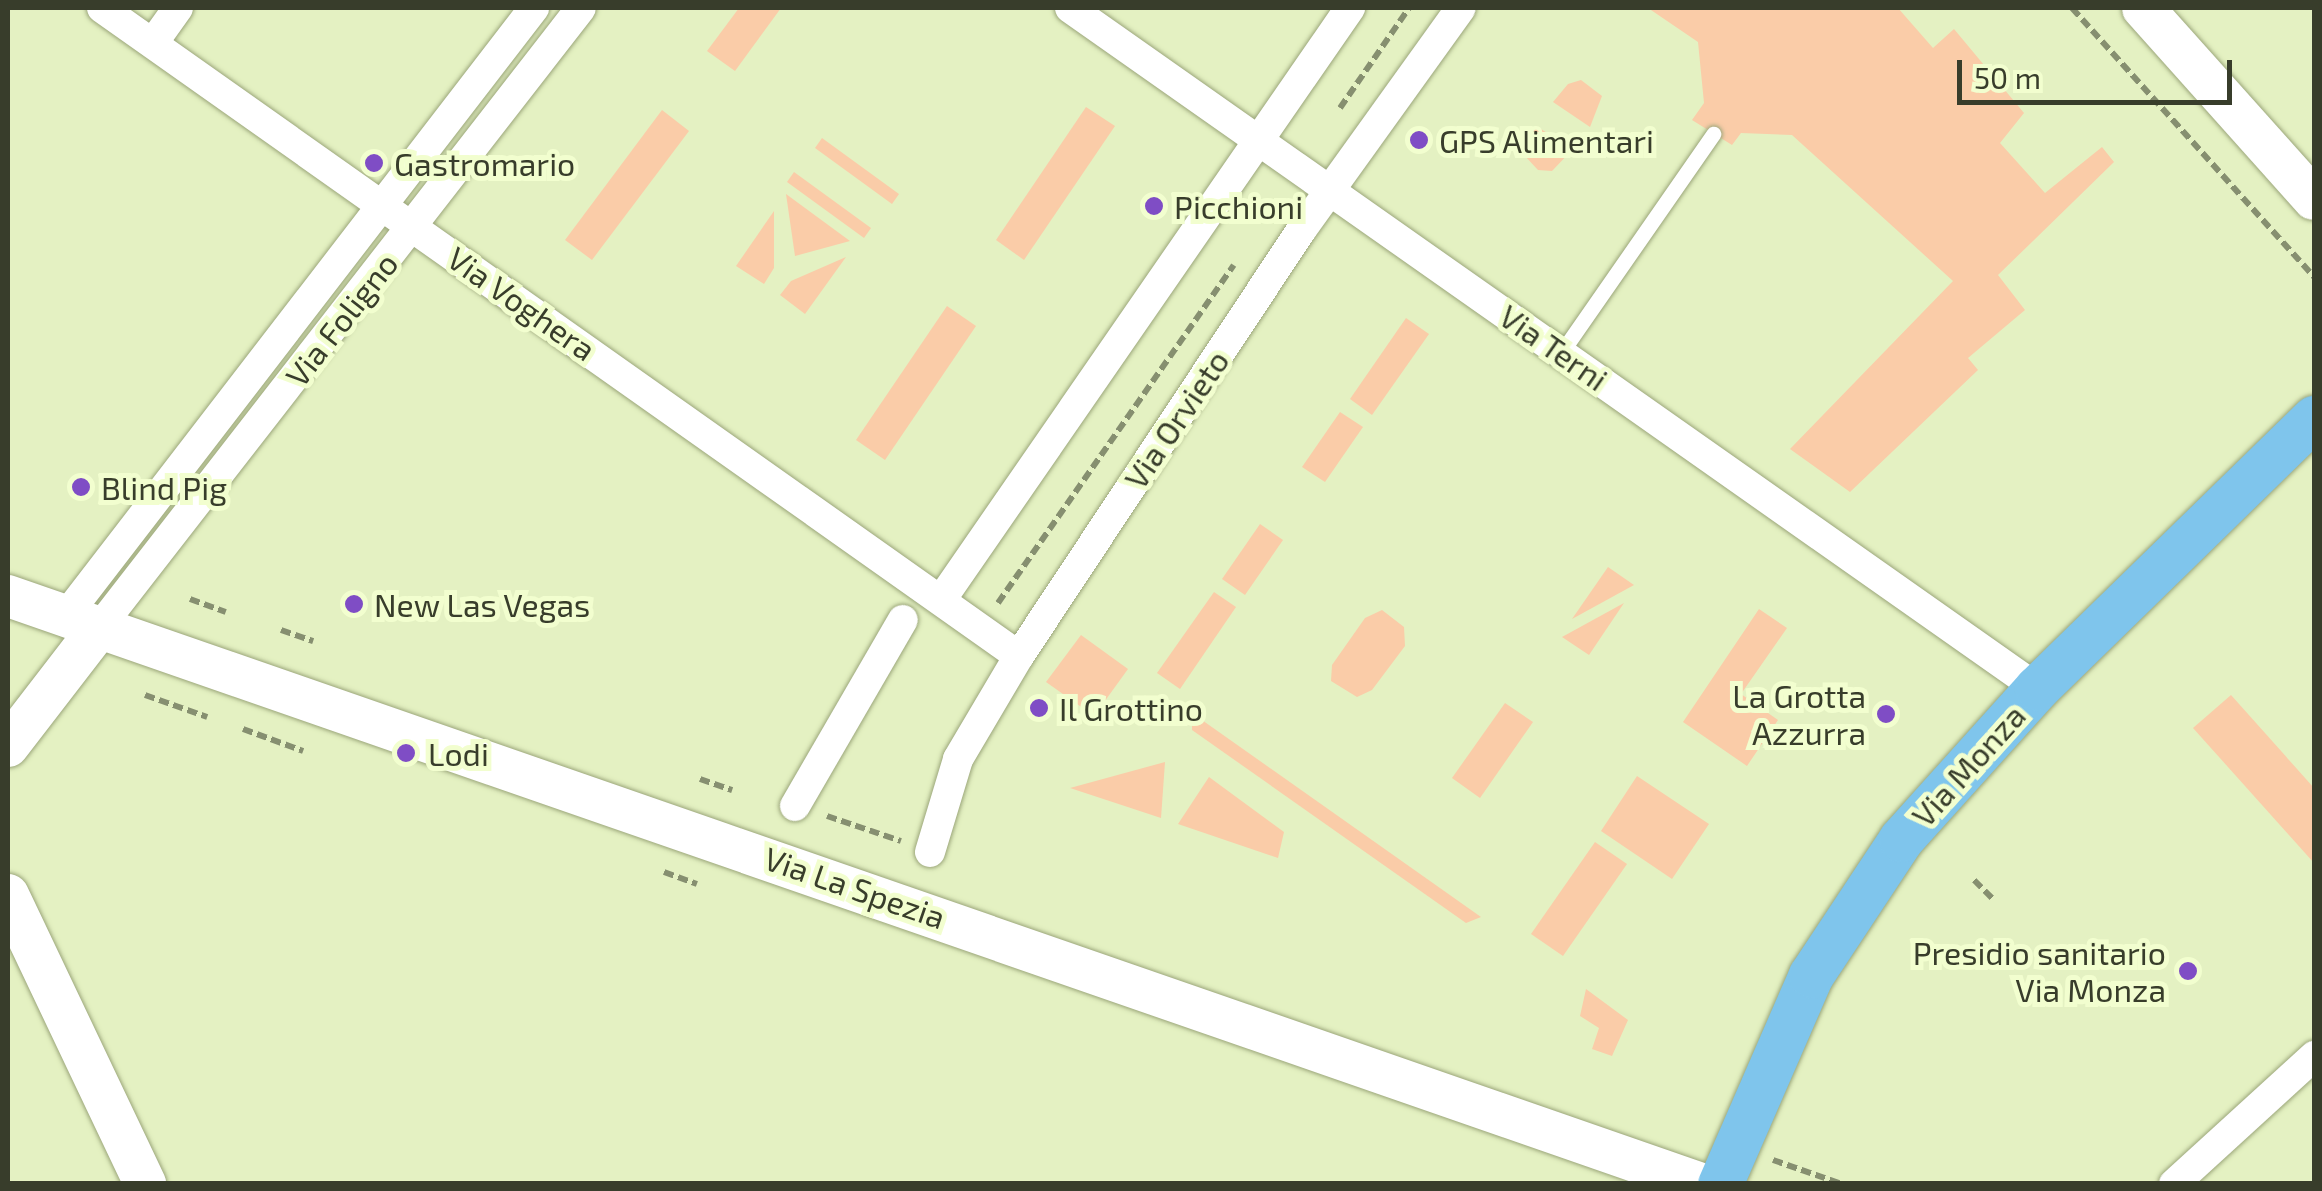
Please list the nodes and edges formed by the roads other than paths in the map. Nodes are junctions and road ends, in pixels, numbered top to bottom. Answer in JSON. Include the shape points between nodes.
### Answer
{"nodes":[{"id":1,"x":102,"y":8,"type":"edge"},
{"id":2,"x":178,"y":8,"type":"edge"},
{"id":3,"x":534,"y":8,"type":"edge"},
{"id":4,"x":581,"y":8,"type":"edge"},
{"id":5,"x":1070,"y":8,"type":"edge"},
{"id":6,"x":1350,"y":8,"type":"edge"},
{"id":7,"x":1461,"y":8,"type":"edge"},
{"id":8,"x":2143,"y":8,"type":"edge"},
{"id":9,"x":153,"y":43,"type":"junction"},
{"id":10,"x":1714,"y":134,"type":"dead end"},
{"id":11,"x":1260,"y":140,"type":"junction"},
{"id":12,"x":1331,"y":191,"type":"junction"},
{"id":13,"x":2314,"y":199,"type":"edge"},
{"id":14,"x":384,"y":204,"type":"junction"},
{"id":15,"x":414,"y":226,"type":"junction"},
{"id":16,"x":1561,"y":352,"type":"junction"},
{"id":17,"x":2314,"y":418,"type":"edge"},
{"id":18,"x":8,"y":596,"type":"edge"},
{"id":19,"x":942,"y":600,"type":"junction"},
{"id":20,"x":902,"y":620,"type":"dead end"},
{"id":21,"x":82,"y":622,"type":"junction"},
{"id":22,"x":1019,"y":656,"type":"junction"},
{"id":23,"x":2037,"y":688,"type":"junction"},
{"id":24,"x":8,"y":746,"type":"edge"},
{"id":25,"x":796,"y":806,"type":"road end"},
{"id":26,"x":930,"y":852,"type":"road end"},
{"id":27,"x":8,"y":895,"type":"edge"},
{"id":28,"x":2314,"y":1056,"type":"edge"},
{"id":29,"x":1727,"y":1165,"type":"edge"},
{"id":30,"x":145,"y":1184,"type":"edge"},
{"id":31,"x":1702,"y":1184,"type":"edge"},
{"id":32,"x":2174,"y":1184,"type":"edge"}],
"edges":[{"from":1,"to":9,"type":"street","name":"Via Voghera"},
{"from":2,"to":9,"type":"street"},
{"from":3,"to":14,"type":"street","name":"Via Foligno"},
{"from":4,"to":15,"type":"street","name":"Via Foligno"},
{"from":5,"to":11,"type":"street","name":"Via Terni"},
{"from":6,"to":11,"type":"street"},
{"from":7,"to":12,"type":"street","name":"Via Orvieto"},
{"from":8,"to":13,"type":"main road"},
{"from":9,"to":14,"type":"street","name":"Via Voghera"},
{"from":10,"to":16,"type":"lane"},
{"from":11,"to":12,"type":"street","name":"Via Terni"},
{"from":11,"to":19,"type":"street"},
{"from":12,"to":16,"type":"street","name":"Via Terni"},
{"from":12,"to":22,"type":"street","name":"Via Orvieto"},
{"from":14,"to":15,"type":"street","name":"Via Voghera"},
{"from":14,"to":21,"type":"street","name":"Via Foligno"},
{"from":15,"to":19,"type":"street","name":"Via Voghera"},
{"from":15,"to":21,"type":"street","name":"Via Foligno"},
{"from":16,"to":23,"type":"street","name":"Via Terni"},
{"from":17,"to":23,"type":"main road","name":"Via Monza"},
{"from":18,"to":21,"type":"main road","name":"Via La Spezia"},
{"from":19,"to":22,"type":"street","name":"Via Voghera"},
{"from":20,"to":25,"type":"street"},
{"from":21,"to":24,"type":"main road"},
{"from":21,"to":31,"type":"main road","name":"Via La Spezia"},
{"from":22,"to":26,"type":"street","name":"Via Orvieto","via":[[958,759]]},
{"from":23,"to":29,"type":"main road","name":"Via Monza","via":[[1901,839],[1844,918]]},
{"from":27,"to":30,"type":"main road"},
{"from":28,"to":32,"type":"street"}]}
